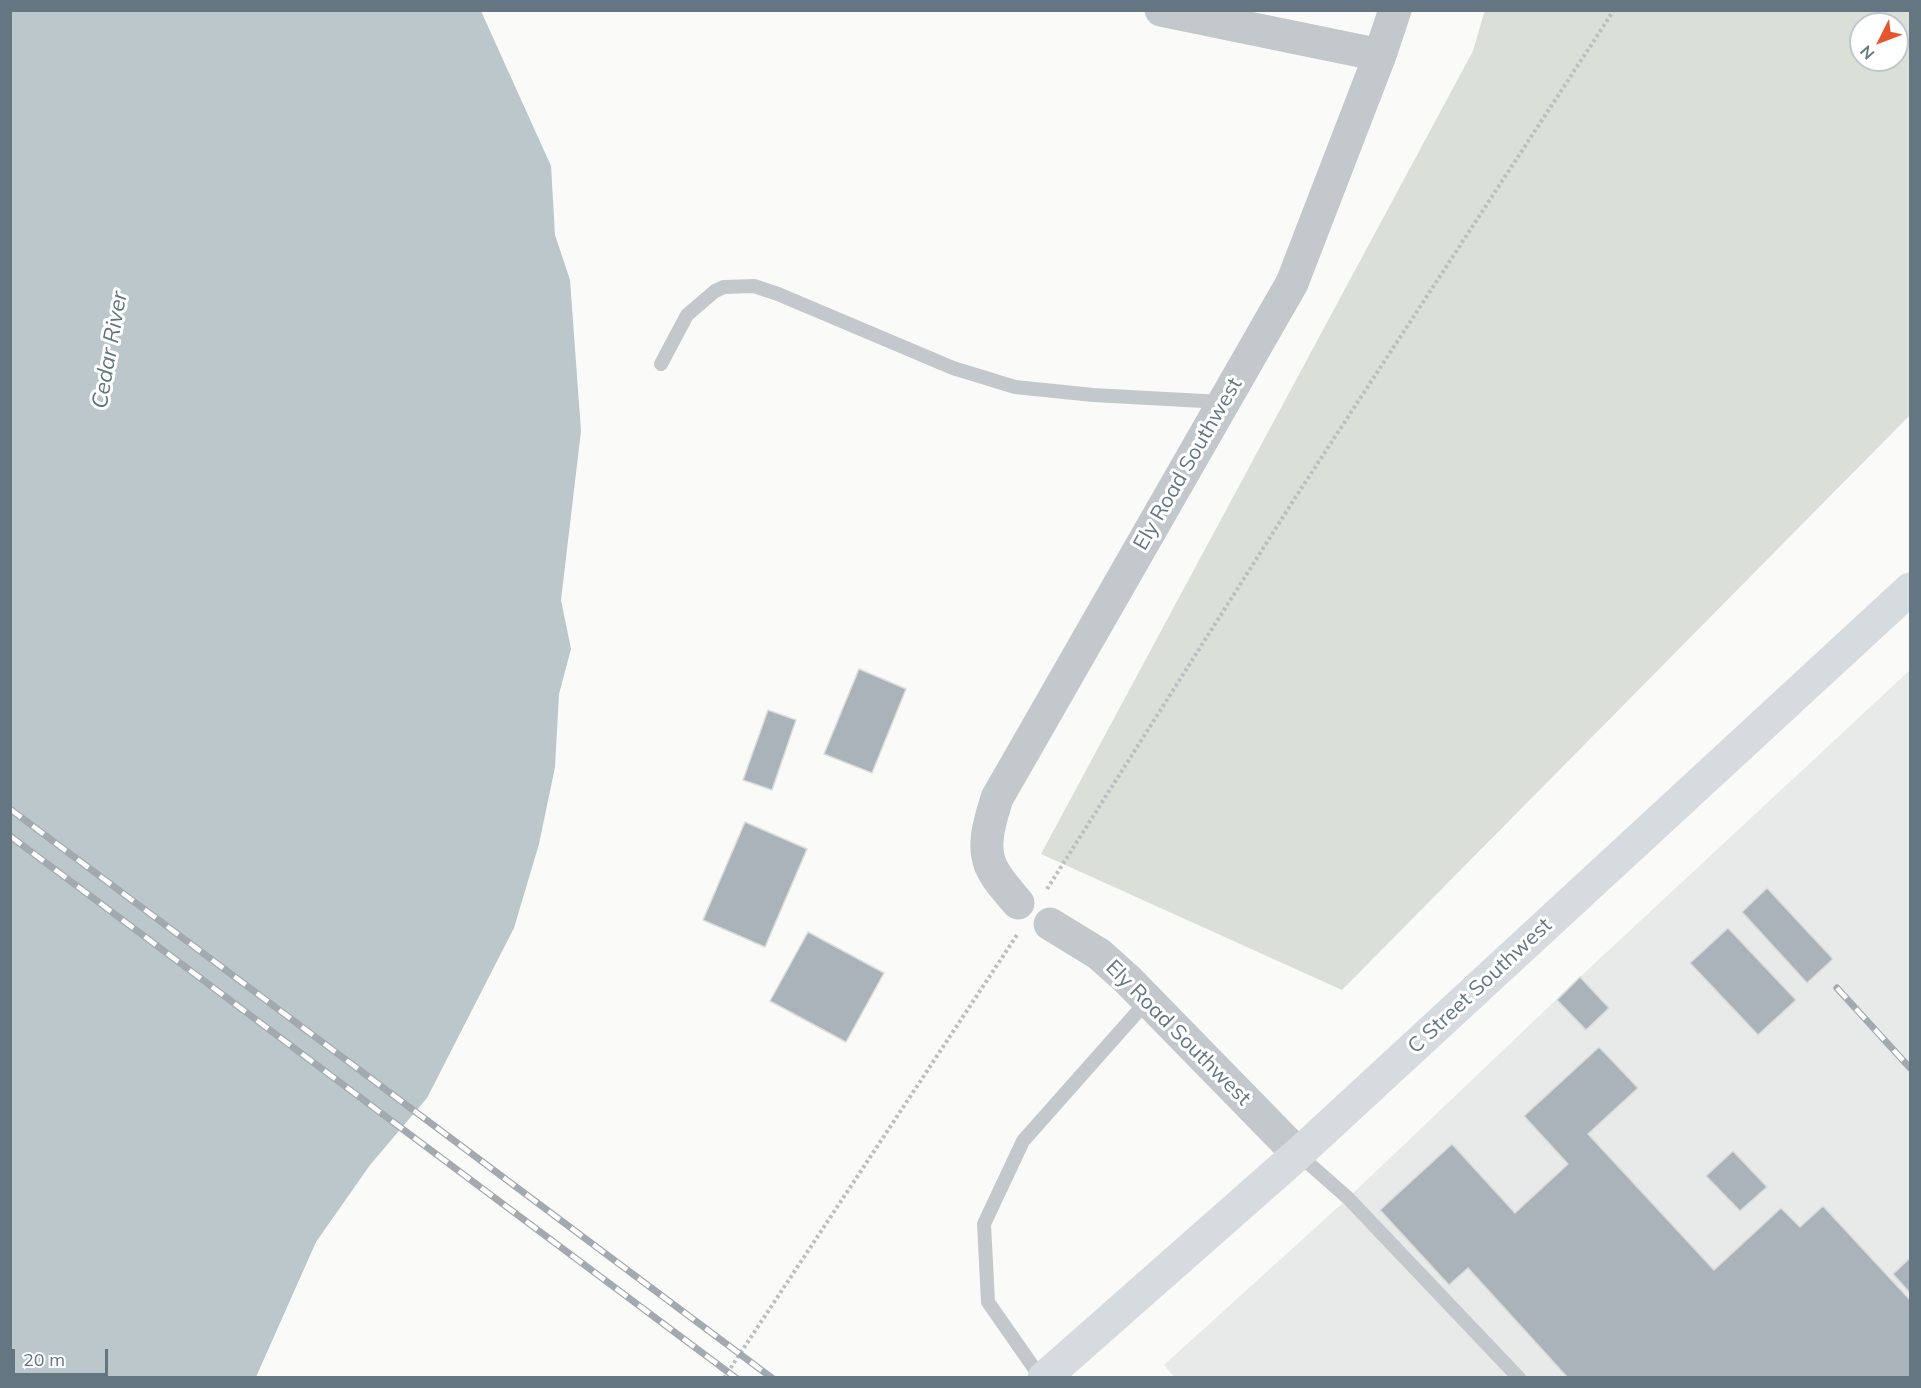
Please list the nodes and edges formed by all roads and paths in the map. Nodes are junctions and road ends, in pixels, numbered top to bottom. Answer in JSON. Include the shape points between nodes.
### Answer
{"nodes":[{"id":1,"x":1161,"y":10,"type":"edge"},
{"id":2,"x":1395,"y":10,"type":"edge"},
{"id":3,"x":1614,"y":10,"type":"edge"},
{"id":4,"x":1380,"y":55,"type":"junction"},
{"id":5,"x":661,"y":364,"type":"dead end"},
{"id":6,"x":1224,"y":402,"type":"junction"},
{"id":7,"x":1911,"y":589,"type":"edge"},
{"id":8,"x":1032,"y":914,"type":"junction"},
{"id":9,"x":1148,"y":1000,"type":"junction"},
{"id":10,"x":1298,"y":1154,"type":"junction"},
{"id":11,"x":724,"y":1377,"type":"edge"},
{"id":12,"x":1043,"y":1377,"type":"edge"},
{"id":13,"x":1519,"y":1377,"type":"edge"}],
"edges":[{"from":1,"to":4,"type":"street"},
{"from":2,"to":4,"type":"street","name":"Ely Road Southwest"},
{"from":3,"to":8,"type":"path","via":[[1302,488]]},
{"from":4,"to":6,"type":"street","name":"Ely Road Southwest","via":[[1292,283]]},
{"from":5,"to":6,"type":"lane","via":[[687,315],[715,291],[754,286],[953,368],[1015,387]]},
{"from":6,"to":8,"type":"street","name":"Ely Road Southwest","via":[[998,798],[990,819],[989,863],[1000,882]]},
{"from":7,"to":10,"type":"main road","name":"C Street Southwest"},
{"from":8,"to":9,"type":"street","name":"Ely Road Southwest","via":[[1099,954]]},
{"from":8,"to":11,"type":"path"},
{"from":9,"to":10,"type":"street","name":"Ely Road Southwest"},
{"from":9,"to":12,"type":"lane","via":[[1023,1141],[984,1224],[988,1302]]},
{"from":10,"to":12,"type":"main road","name":"C Street Southwest"},
{"from":10,"to":13,"type":"lane","via":[[1348,1198]]}]}
